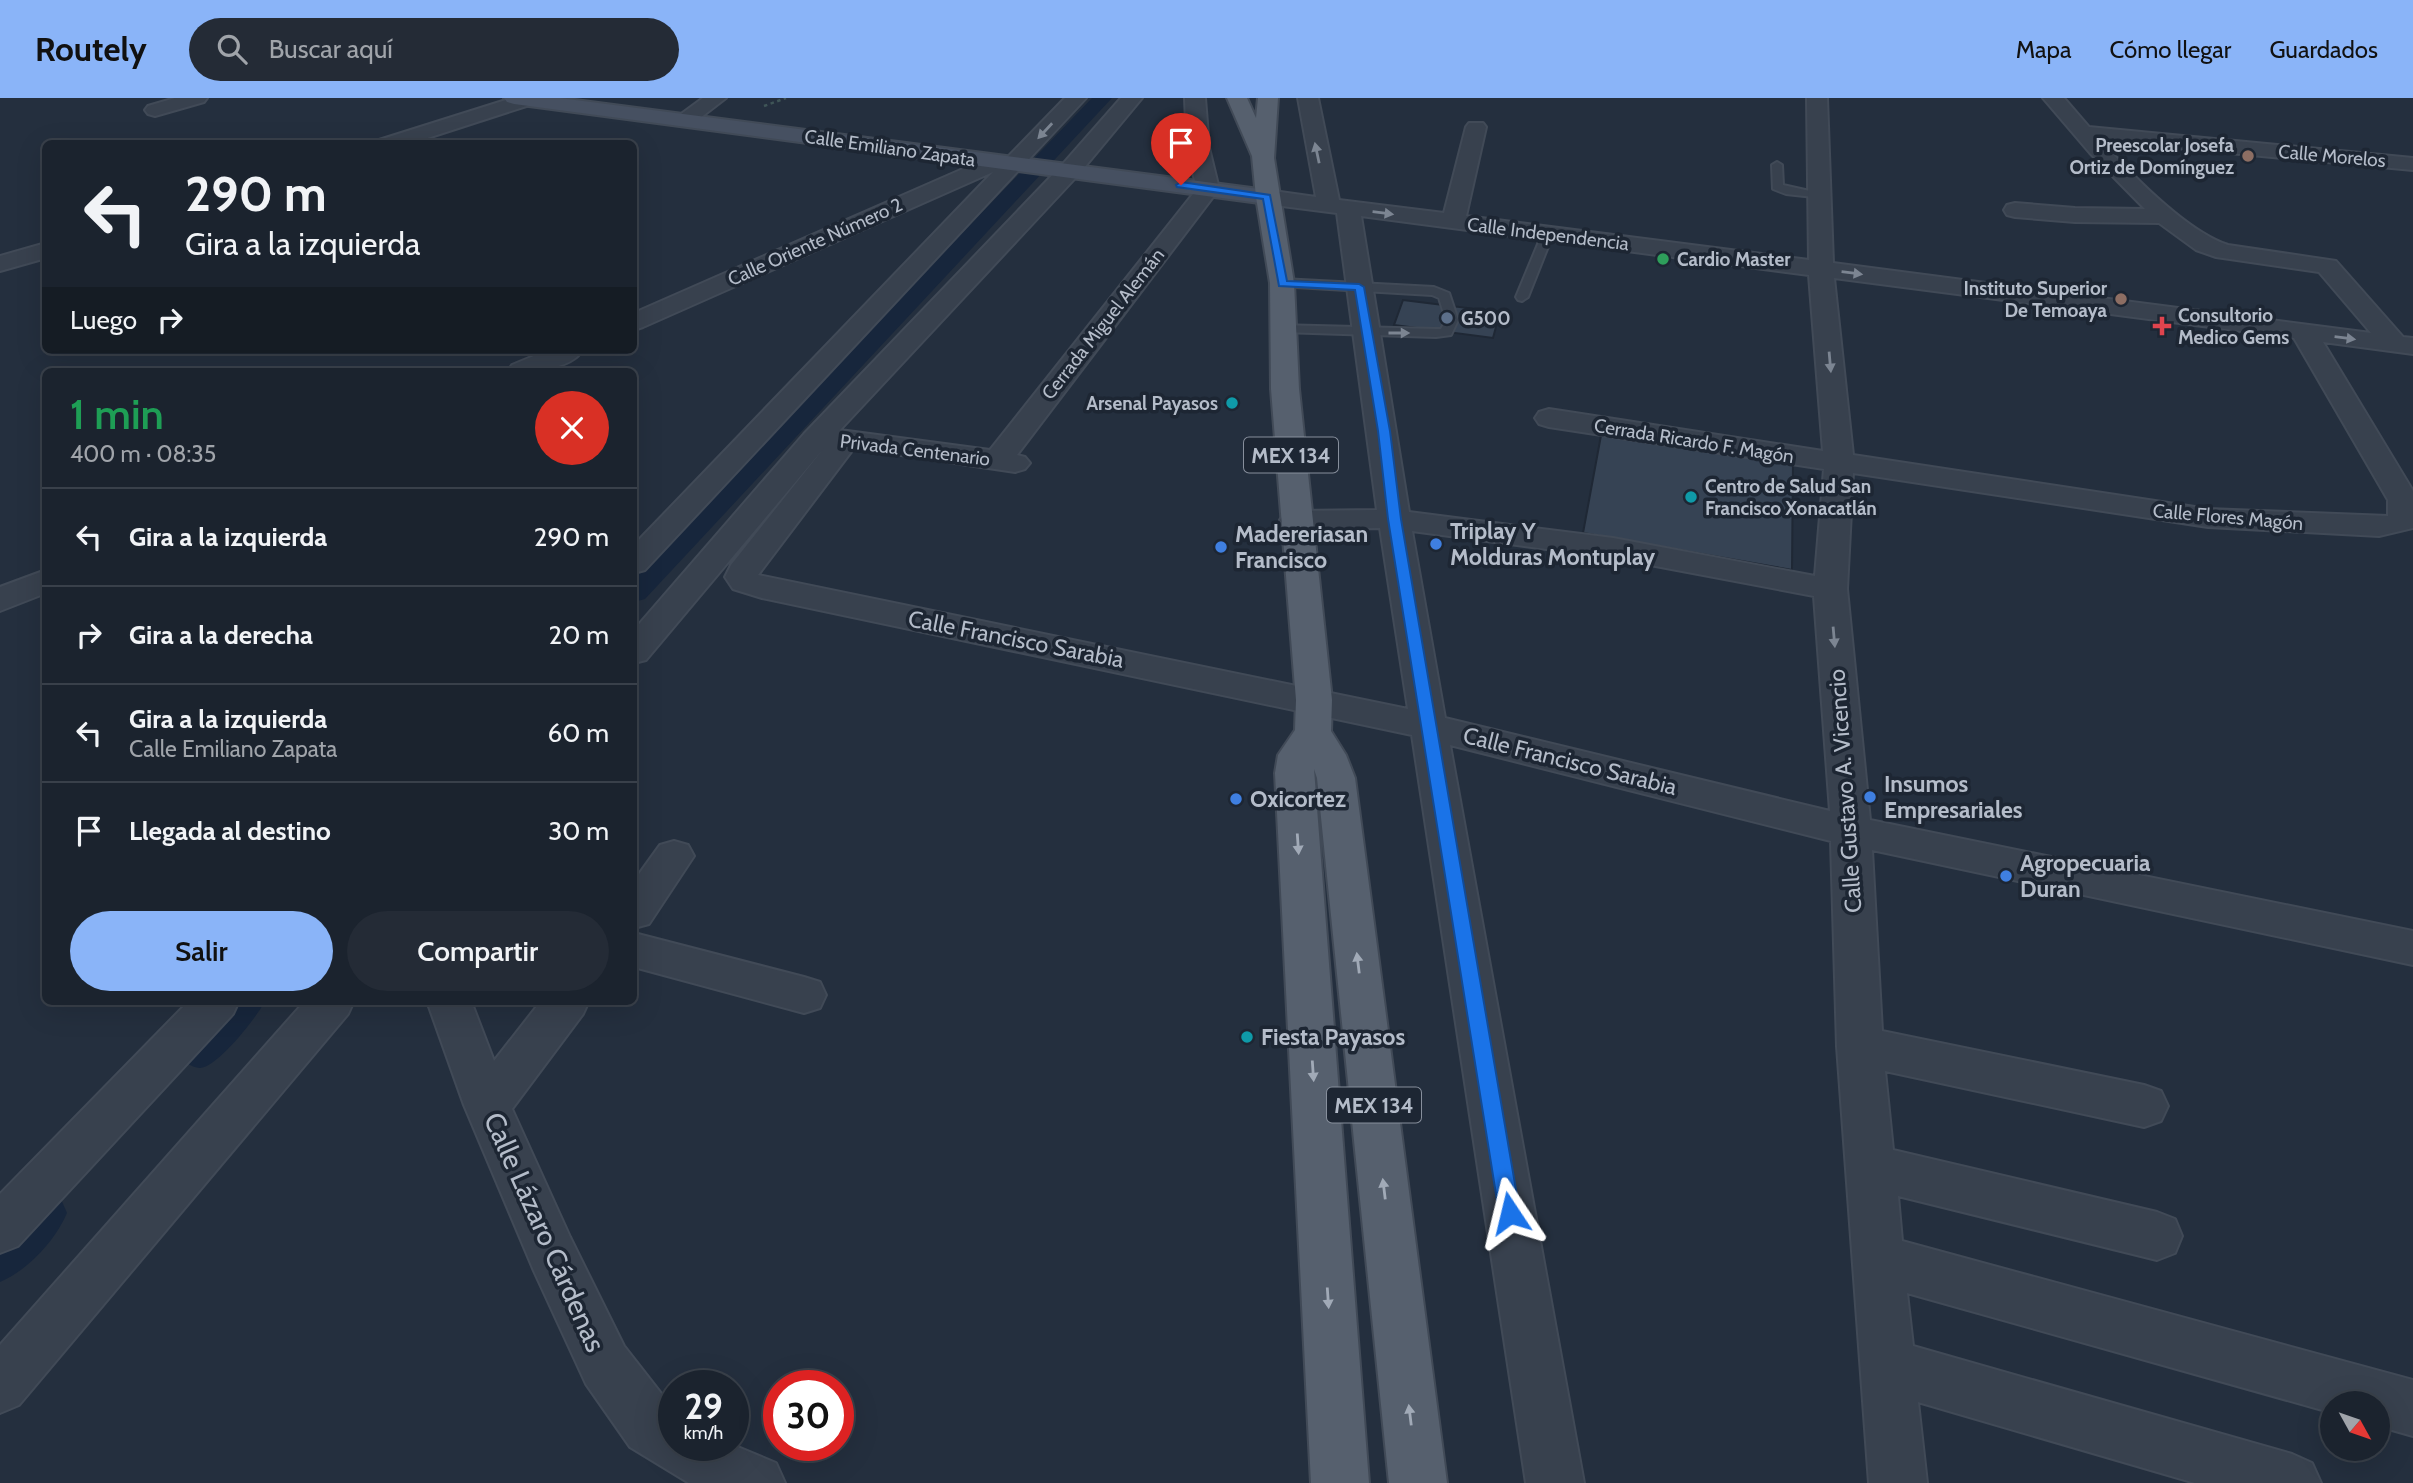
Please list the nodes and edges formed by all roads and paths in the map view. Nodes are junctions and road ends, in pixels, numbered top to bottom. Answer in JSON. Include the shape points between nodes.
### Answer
{"nodes":[{"id":1,"x":197,"y":98,"type":"edge"},
{"id":2,"x":716,"y":98,"type":"edge"},
{"id":3,"x":1076,"y":98,"type":"edge"},
{"id":4,"x":1132,"y":98,"type":"edge"},
{"id":5,"x":1195,"y":98,"type":"edge"},
{"id":6,"x":1237,"y":98,"type":"edge"},
{"id":7,"x":1268,"y":98,"type":"edge"},
{"id":8,"x":1308,"y":98,"type":"edge"},
{"id":9,"x":1817,"y":98,"type":"edge"},
{"id":10,"x":2053,"y":98,"type":"edge"},
{"id":11,"x":525,"y":99,"type":"edge"},
{"id":12,"x":155,"y":110,"type":"dead end"},
{"id":13,"x":684,"y":121,"type":"junction"},
{"id":14,"x":1476,"y":127,"type":"dead end"},
{"id":15,"x":2083,"y":133,"type":"junction"},
{"id":16,"x":398,"y":140,"type":"edge"},
{"id":17,"x":1263,"y":158,"type":"junction"},
{"id":18,"x":2413,"y":164,"type":"edge"},
{"id":19,"x":1777,"y":165,"type":"dead end"},
{"id":20,"x":1032,"y":166,"type":"junction"},
{"id":21,"x":1208,"y":189,"type":"junction"},
{"id":22,"x":1819,"y":196,"type":"junction"},
{"id":23,"x":1267,"y":197,"type":"junction"},
{"id":24,"x":1338,"y":208,"type":"junction"},
{"id":25,"x":2015,"y":210,"type":"dead end"},
{"id":26,"x":2165,"y":216,"type":"junction"},
{"id":27,"x":1453,"y":222,"type":"junction"},
{"id":28,"x":1547,"y":234,"type":"junction"},
{"id":29,"x":42,"y":251,"type":"edge"},
{"id":30,"x":0,"y":264,"type":"edge"},
{"id":31,"x":1821,"y":270,"type":"junction"},
{"id":32,"x":1282,"y":284,"type":"junction"},
{"id":33,"x":1359,"y":287,"type":"junction"},
{"id":34,"x":1522,"y":297,"type":"dead end"},
{"id":35,"x":637,"y":321,"type":"edge"},
{"id":36,"x":1282,"y":328,"type":"junction"},
{"id":37,"x":1367,"y":332,"type":"junction"},
{"id":38,"x":2304,"y":333,"type":"junction"},
{"id":39,"x":2404,"y":345,"type":"edge"},
{"id":40,"x":561,"y":354,"type":"edge"},
{"id":41,"x":529,"y":368,"type":"edge"},
{"id":42,"x":1549,"y":418,"type":"dead end"},
{"id":43,"x":847,"y":438,"type":"junction"},
{"id":44,"x":814,"y":440,"type":"junction"},
{"id":45,"x":1006,"y":461,"type":"joint"},
{"id":46,"x":1839,"y":463,"type":"junction"},
{"id":47,"x":1394,"y":519,"type":"junction"},
{"id":48,"x":1296,"y":520,"type":"junction"},
{"id":49,"x":637,"y":561,"type":"edge"},
{"id":50,"x":42,"y":582,"type":"edge"},
{"id":51,"x":1830,"y":589,"type":"junction"},
{"id":52,"x":0,"y":600,"type":"edge"},
{"id":53,"x":637,"y":648,"type":"edge"},
{"id":54,"x":1313,"y":716,"type":"junction"},
{"id":55,"x":1429,"y":726,"type":"junction"},
{"id":56,"x":1851,"y":831,"type":"junction"},
{"id":57,"x":674,"y":856,"type":"dead end"},
{"id":58,"x":637,"y":908,"type":"edge"},
{"id":59,"x":2413,"y":948,"type":"edge"},
{"id":60,"x":637,"y":951,"type":"edge"},
{"id":61,"x":804,"y":995,"type":"dead end"},
{"id":62,"x":213,"y":1005,"type":"edge"},
{"id":63,"x":329,"y":1005,"type":"edge"},
{"id":64,"x":450,"y":1005,"type":"edge"},
{"id":65,"x":564,"y":1005,"type":"edge"},
{"id":66,"x":1860,"y":1046,"type":"junction"},
{"id":67,"x":487,"y":1105,"type":"junction"},
{"id":68,"x":2144,"y":1106,"type":"dead end"},
{"id":69,"x":1870,"y":1167,"type":"junction"},
{"id":70,"x":0,"y":1229,"type":"edge"},
{"id":71,"x":2157,"y":1236,"type":"dead end"},
{"id":72,"x":1880,"y":1260,"type":"junction"},
{"id":73,"x":1889,"y":1366,"type":"junction"},
{"id":74,"x":0,"y":1386,"type":"edge"},
{"id":75,"x":2413,"y":1408,"type":"edge"},
{"id":76,"x":658,"y":1432,"type":"edge"},
{"id":77,"x":704,"y":1461,"type":"edge"},
{"id":78,"x":756,"y":1483,"type":"edge"},
{"id":79,"x":1339,"y":1483,"type":"edge"},
{"id":80,"x":1418,"y":1483,"type":"edge"},
{"id":81,"x":1555,"y":1483,"type":"edge"},
{"id":82,"x":1898,"y":1483,"type":"edge"},
{"id":83,"x":2292,"y":1483,"type":"edge"}],
"edges":[{"from":1,"to":12,"type":"street"},
{"from":2,"to":13,"type":"street"},
{"from":3,"to":20,"type":"street","one_way":true},
{"from":4,"to":20,"type":"street"},
{"from":5,"to":21,"type":"street","via":[[1198,148]]},
{"from":6,"to":17,"type":"main road","number":"MEX 134"},
{"from":7,"to":17,"type":"main road","number":"MEX 134"},
{"from":24,"to":8,"type":"street","one_way":true},
{"from":9,"to":22,"type":"street","name":"Calle Gustavo A. Vicencio"},
{"from":10,"to":15,"type":"street"},
{"from":11,"to":13,"type":"street","name":"Calle Emiliano Zapata"},
{"from":11,"to":16,"type":"street"},
{"from":13,"to":20,"type":"street","name":"Calle Emiliano Zapata"},
{"from":14,"to":27,"type":"street"},
{"from":15,"to":18,"type":"street","name":"Calle Morelos"},
{"from":15,"to":26,"type":"street"},
{"from":17,"to":23,"type":"main road","number":"MEX 134"},
{"from":19,"to":22,"type":"lane","via":[[1777,187]]},
{"from":20,"to":21,"type":"street","name":"Calle Emiliano Zapata"},
{"from":20,"to":35,"type":"street","name":"Calle Oriente Número 2"},
{"from":20,"to":44,"type":"street"},
{"from":20,"to":49,"type":"street"},
{"from":21,"to":23,"type":"street","name":"Calle Emiliano Zapata"},
{"from":21,"to":45,"type":"street","name":"Cerrada Miguel Alemán"},
{"from":22,"to":31,"type":"street","name":"Calle Gustavo A. Vicencio"},
{"from":23,"to":24,"type":"street","name":"Calle Independencia"},
{"from":23,"to":32,"type":"main road","number":"MEX 134"},
{"from":24,"to":27,"type":"street","name":"Calle Independencia","one_way":true},
{"from":24,"to":33,"type":"street"},
{"from":25,"to":26,"type":"street"},
{"from":26,"to":39,"type":"street","via":[[2210,248],[2327,266]]},
{"from":27,"to":28,"type":"street","name":"Calle Independencia"},
{"from":28,"to":31,"type":"street","name":"Calle Independencia"},
{"from":28,"to":34,"type":"lane"},
{"from":29,"to":30,"type":"street"},
{"from":31,"to":38,"type":"street","name":"Calle Independencia","one_way":true},
{"from":31,"to":46,"type":"street","name":"Calle Gustavo A. Vicencio","one_way":true},
{"from":32,"to":33,"type":"lane"},
{"from":32,"to":36,"type":"main road","number":"MEX 134"},
{"from":33,"to":37,"type":"street"},
{"from":37,"to":33,"type":"lane","one_way":true,"via":[[1446,332],[1452,323],[1451,309],[1445,296],[1434,291]]},
{"from":36,"to":37,"type":"lane"},
{"from":36,"to":48,"type":"main road","number":"MEX 134"},
{"from":37,"to":47,"type":"street"},
{"from":38,"to":39,"type":"street","name":"Calle Independencia","one_way":true},
{"from":38,"to":46,"type":"street","name":"Calle Flores Magón","via":[[2403,500],[2404,520],[2400,523],[2363,526],[2208,518]]},
{"from":40,"to":41,"type":"street"},
{"from":42,"to":46,"type":"street","name":"Cerrada Ricardo F. Magón"},
{"from":43,"to":44,"type":"street","name":"Privada Centenario"},
{"from":43,"to":45,"type":"street","name":"Privada Centenario"},
{"from":43,"to":54,"type":"street","name":"Calle Francisco Sarabia","via":[[747,565],[741,577],[745,582]]},
{"from":44,"to":53,"type":"street"},
{"from":46,"to":51,"type":"street","name":"Calle Gustavo A. Vicencio"},
{"from":47,"to":48,"type":"street"},
{"from":47,"to":51,"type":"street","via":[[1613,548]]},
{"from":47,"to":55,"type":"street"},
{"from":48,"to":54,"type":"main road","number":"MEX 134"},
{"from":50,"to":52,"type":"street"},
{"from":51,"to":56,"type":"street","name":"Calle Gustavo A. Vicencio","one_way":true},
{"from":54,"to":55,"type":"street","name":"Calle Francisco Sarabia"},
{"from":54,"to":79,"type":"main road","number":"MEX 134","one_way":true,"via":[[1294,773]]},
{"from":80,"to":54,"type":"main road","number":"MEX 134","one_way":true,"via":[[1336,778]]},
{"from":55,"to":56,"type":"street","name":"Calle Francisco Sarabia"},
{"from":55,"to":81,"type":"street"},
{"from":56,"to":59,"type":"street","name":"Calle Francisco Sarabia"},
{"from":56,"to":66,"type":"street","name":"Calle Gustavo A. Vicencio"},
{"from":57,"to":58,"type":"street"},
{"from":60,"to":61,"type":"street"},
{"from":62,"to":70,"type":"street"},
{"from":63,"to":74,"type":"street"},
{"from":64,"to":67,"type":"street","name":"Calle Lázaro Cárdenas"},
{"from":65,"to":67,"type":"street"},
{"from":66,"to":68,"type":"street"},
{"from":66,"to":69,"type":"street","name":"Calle Gustavo A. Vicencio"},
{"from":67,"to":76,"type":"street","name":"Calle Lázaro Cárdenas","via":[[606,1365]]},
{"from":69,"to":71,"type":"street"},
{"from":69,"to":72,"type":"street","name":"Calle Gustavo A. Vicencio"},
{"from":72,"to":73,"type":"street","name":"Calle Gustavo A. Vicencio"},
{"from":72,"to":75,"type":"street"},
{"from":73,"to":82,"type":"street","name":"Calle Gustavo A. Vicencio"},
{"from":73,"to":83,"type":"street"},
{"from":77,"to":78,"type":"street"}]}
